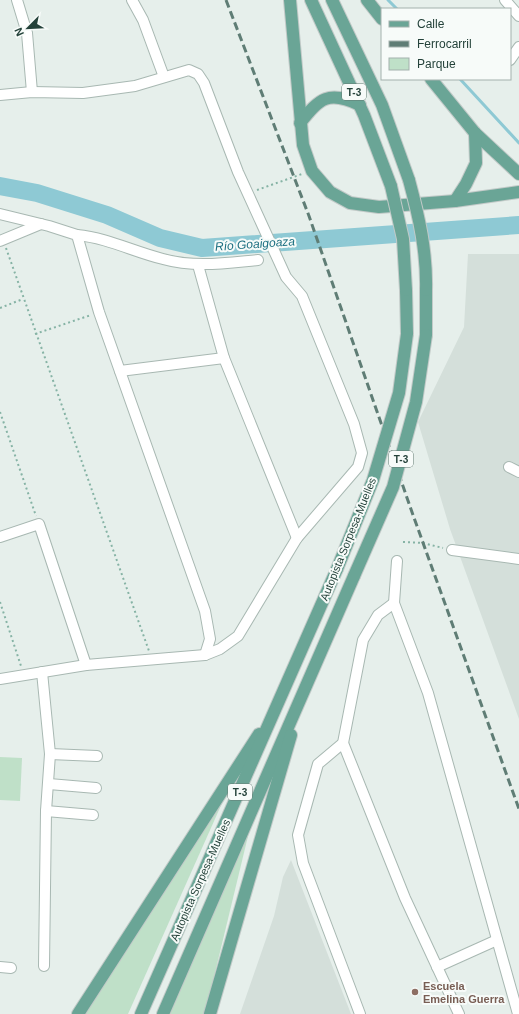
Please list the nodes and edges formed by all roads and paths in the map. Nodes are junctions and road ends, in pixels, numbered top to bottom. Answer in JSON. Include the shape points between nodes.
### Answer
{"nodes":[{"id":1,"x":17,"y":0,"type":"edge"},
{"id":2,"x":132,"y":0,"type":"edge"},
{"id":3,"x":290,"y":0,"type":"edge"},
{"id":4,"x":311,"y":0,"type":"edge"},
{"id":5,"x":332,"y":0,"type":"edge"},
{"id":6,"x":338,"y":0,"type":"edge"},
{"id":7,"x":367,"y":0,"type":"edge"},
{"id":8,"x":505,"y":0,"type":"edge"},
{"id":9,"x":340,"y":16,"type":"junction"},
{"id":10,"x":519,"y":16,"type":"edge"},
{"id":11,"x":381,"y":18,"type":"edge"},
{"id":12,"x":519,"y":47,"type":"edge"},
{"id":13,"x":511,"y":59,"type":"edge"},
{"id":14,"x":164,"y":77,"type":"junction"},
{"id":15,"x":432,"y":80,"type":"edge"},
{"id":16,"x":32,"y":92,"type":"junction"},
{"id":17,"x":0,"y":95,"type":"edge"},
{"id":18,"x":360,"y":105,"type":"junction"},
{"id":19,"x":300,"y":123,"type":"junction"},
{"id":20,"x":475,"y":133,"type":"junction"},
{"id":21,"x":312,"y":170,"type":"junction"},
{"id":22,"x":519,"y":174,"type":"edge"},
{"id":23,"x":519,"y":192,"type":"edge"},
{"id":24,"x":249,"y":193,"type":"junction"},
{"id":25,"x":455,"y":201,"type":"junction"},
{"id":26,"x":0,"y":214,"type":"edge"},
{"id":27,"x":40,"y":224,"type":"junction"},
{"id":28,"x":77,"y":235,"type":"junction"},
{"id":29,"x":1,"y":241,"type":"edge"},
{"id":30,"x":258,"y":260,"type":"dead end"},
{"id":31,"x":198,"y":265,"type":"junction"},
{"id":32,"x":23,"y":299,"type":"junction"},
{"id":33,"x":0,"y":308,"type":"edge"},
{"id":34,"x":99,"y":312,"type":"junction"},
{"id":35,"x":35,"y":334,"type":"junction"},
{"id":36,"x":224,"y":358,"type":"junction"},
{"id":37,"x":120,"y":371,"type":"junction"},
{"id":38,"x":0,"y":412,"type":"edge"},
{"id":39,"x":509,"y":467,"type":"dead end"},
{"id":40,"x":519,"y":472,"type":"edge"},
{"id":41,"x":39,"y":524,"type":"junction"},
{"id":42,"x":0,"y":537,"type":"edge"},
{"id":43,"x":297,"y":538,"type":"junction"},
{"id":44,"x":403,"y":542,"type":"dead end"},
{"id":45,"x":452,"y":550,"type":"joint"},
{"id":46,"x":519,"y":559,"type":"edge"},
{"id":47,"x":397,"y":561,"type":"dead end"},
{"id":48,"x":0,"y":602,"type":"edge"},
{"id":49,"x":394,"y":603,"type":"junction"},
{"id":50,"x":206,"y":655,"type":"junction"},
{"id":51,"x":152,"y":660,"type":"junction"},
{"id":52,"x":86,"y":665,"type":"junction"},
{"id":53,"x":42,"y":672,"type":"junction"},
{"id":54,"x":24,"y":675,"type":"junction"},
{"id":55,"x":308,"y":678,"type":"junction"},
{"id":56,"x":0,"y":679,"type":"edge"},
{"id":57,"x":280,"y":700,"type":"junction"},
{"id":58,"x":343,"y":743,"type":"junction"},
{"id":59,"x":50,"y":754,"type":"junction"},
{"id":60,"x":97,"y":756,"type":"dead end"},
{"id":61,"x":49,"y":784,"type":"junction"},
{"id":62,"x":96,"y":788,"type":"dead end"},
{"id":63,"x":46,"y":811,"type":"junction"},
{"id":64,"x":93,"y":815,"type":"dead end"},
{"id":65,"x":497,"y":940,"type":"junction"},
{"id":66,"x":44,"y":966,"type":"dead end"},
{"id":67,"x":0,"y":967,"type":"edge"},
{"id":68,"x":437,"y":967,"type":"junction"},
{"id":69,"x":11,"y":968,"type":"dead end"},
{"id":70,"x":78,"y":1014,"type":"edge"},
{"id":71,"x":141,"y":1014,"type":"edge"},
{"id":72,"x":162,"y":1014,"type":"edge"},
{"id":73,"x":210,"y":1014,"type":"edge"},
{"id":74,"x":360,"y":1014,"type":"edge"},
{"id":75,"x":459,"y":1014,"type":"edge"},
{"id":76,"x":518,"y":1014,"type":"edge"}],
"edges":[{"from":1,"to":16,"type":"street","via":[[27,33]]},
{"from":2,"to":14,"type":"street","via":[[143,20]]},
{"from":3,"to":19,"type":"main road"},
{"from":4,"to":18,"type":"main road","name":"Autopista Sorpesa-Muelles","number":"T-3"},
{"from":5,"to":9,"type":"main road","name":"Autopista Sorpesa-Muelles","number":"T-3"},
{"from":6,"to":9,"type":"main road"},
{"from":7,"to":11,"type":"main road"},
{"from":8,"to":10,"type":"street"},
{"from":9,"to":55,"type":"main road","name":"Autopista Sorpesa-Muelles","number":"T-3","bridge":true,"via":[[382,105],[409,180],[425,257],[426,335],[416,402],[394,487]]},
{"from":12,"to":13,"type":"street"},
{"from":14,"to":16,"type":"street","via":[[135,86],[83,94]]},
{"from":14,"to":24,"type":"street","via":[[189,70],[198,74]]},
{"from":15,"to":20,"type":"main road"},
{"from":16,"to":17,"type":"street"},
{"from":18,"to":19,"type":"main road","via":[[336,96],[326,98],[315,105]]},
{"from":18,"to":57,"type":"main road","name":"Autopista Sorpesa-Muelles","number":"T-3","bridge":true,"via":[[391,186],[403,239],[407,334],[399,393],[365,503]]},
{"from":19,"to":21,"type":"main road","via":[[303,145]]},
{"from":20,"to":22,"type":"main road"},
{"from":20,"to":25,"type":"main road","via":[[476,163]]},
{"from":21,"to":24,"type":"path"},
{"from":21,"to":25,"type":"main road","via":[[330,192],[350,203],[379,207]]},
{"from":23,"to":25,"type":"main road"},
{"from":24,"to":43,"type":"street","via":[[286,276],[302,296],[354,424],[362,454],[358,467]]},
{"from":26,"to":27,"type":"street"},
{"from":27,"to":28,"type":"street"},
{"from":27,"to":29,"type":"street"},
{"from":28,"to":31,"type":"street","via":[[93,237],[163,259]]},
{"from":28,"to":34,"type":"street"},
{"from":29,"to":32,"type":"path"},
{"from":30,"to":31,"type":"street"},
{"from":31,"to":36,"type":"street"},
{"from":32,"to":33,"type":"path"},
{"from":32,"to":35,"type":"path"},
{"from":34,"to":35,"type":"path"},
{"from":34,"to":37,"type":"street"},
{"from":35,"to":51,"type":"path"},
{"from":36,"to":37,"type":"street"},
{"from":36,"to":43,"type":"street"},
{"from":37,"to":50,"type":"street","via":[[205,611],[210,639]]},
{"from":38,"to":41,"type":"path"},
{"from":39,"to":40,"type":"street"},
{"from":41,"to":42,"type":"street"},
{"from":41,"to":52,"type":"street"},
{"from":43,"to":50,"type":"street","via":[[238,636]]},
{"from":44,"to":45,"type":"path","via":[[423,543]]},
{"from":45,"to":46,"type":"street"},
{"from":47,"to":49,"type":"street"},
{"from":48,"to":54,"type":"path"},
{"from":49,"to":58,"type":"street","via":[[378,615],[363,640]]},
{"from":49,"to":65,"type":"street","via":[[428,693]]},
{"from":50,"to":51,"type":"street"},
{"from":51,"to":52,"type":"street"},
{"from":52,"to":53,"type":"street"},
{"from":53,"to":54,"type":"street"},
{"from":53,"to":59,"type":"street"},
{"from":54,"to":56,"type":"street"},
{"from":55,"to":72,"type":"main road","name":"Autopista Sorpesa-Muelles","number":"T-3"},
{"from":55,"to":73,"type":"main road"},
{"from":57,"to":70,"type":"main road"},
{"from":57,"to":71,"type":"main road","name":"Autopista Sorpesa-Muelles","number":"T-3"},
{"from":58,"to":68,"type":"street","via":[[404,898]]},
{"from":58,"to":74,"type":"street","via":[[318,764],[298,835],[302,863]]},
{"from":59,"to":60,"type":"street"},
{"from":59,"to":61,"type":"street"},
{"from":61,"to":62,"type":"street"},
{"from":61,"to":63,"type":"street"},
{"from":63,"to":64,"type":"street"},
{"from":63,"to":66,"type":"street"},
{"from":65,"to":68,"type":"street"},
{"from":65,"to":76,"type":"street"},
{"from":67,"to":69,"type":"street"},
{"from":68,"to":75,"type":"street"}]}
